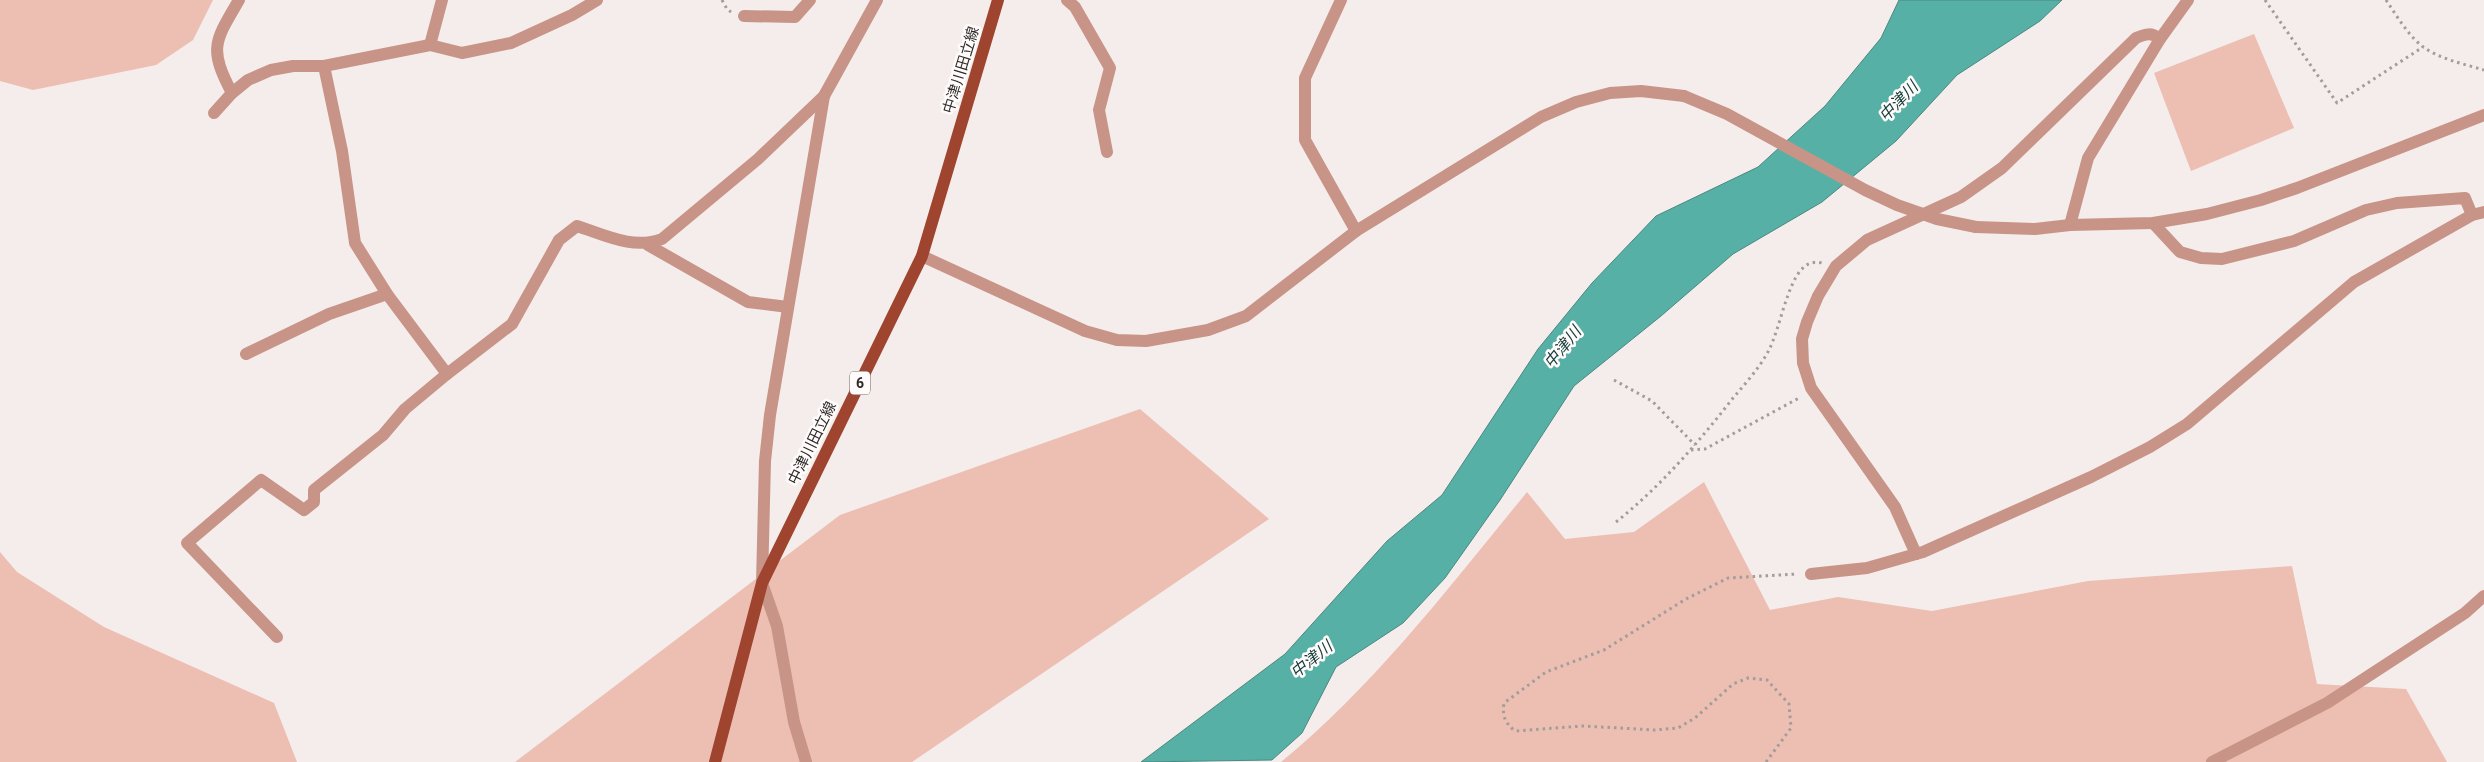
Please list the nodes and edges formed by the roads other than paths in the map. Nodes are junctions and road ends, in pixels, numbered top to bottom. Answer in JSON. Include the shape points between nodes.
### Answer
{"nodes":[{"id":1,"x":239,"y":0,"type":"edge"},
{"id":2,"x":442,"y":0,"type":"edge"},
{"id":3,"x":597,"y":0,"type":"edge"},
{"id":4,"x":810,"y":0,"type":"edge"},
{"id":5,"x":877,"y":0,"type":"edge"},
{"id":6,"x":998,"y":0,"type":"edge"},
{"id":7,"x":1067,"y":0,"type":"edge"},
{"id":8,"x":1341,"y":0,"type":"edge"},
{"id":9,"x":2188,"y":0,"type":"edge"},
{"id":10,"x":744,"y":16,"type":"dead end"},
{"id":11,"x":2160,"y":39,"type":"junction"},
{"id":12,"x":430,"y":45,"type":"junction"},
{"id":13,"x":324,"y":66,"type":"junction"},
{"id":14,"x":232,"y":93,"type":"junction"},
{"id":15,"x":824,"y":96,"type":"junction"},
{"id":16,"x":214,"y":113,"type":"dead end"},
{"id":17,"x":2484,"y":115,"type":"edge"},
{"id":18,"x":1106,"y":152,"type":"dead end"},
{"id":19,"x":2478,"y":214,"type":"edge"},
{"id":20,"x":2153,"y":223,"type":"junction"},
{"id":21,"x":2070,"y":225,"type":"junction"},
{"id":22,"x":1356,"y":231,"type":"junction"},
{"id":23,"x":648,"y":244,"type":"junction"},
{"id":24,"x":922,"y":256,"type":"junction"},
{"id":25,"x":387,"y":294,"type":"junction"},
{"id":26,"x":788,"y":308,"type":"junction"},
{"id":27,"x":246,"y":354,"type":"dead end"},
{"id":28,"x":447,"y":374,"type":"junction"},
{"id":29,"x":1916,"y":554,"type":"junction"},
{"id":30,"x":1811,"y":574,"type":"road end"},
{"id":31,"x":762,"y":582,"type":"junction"},
{"id":32,"x":2484,"y":596,"type":"edge"},
{"id":33,"x":277,"y":637,"type":"dead end"},
{"id":34,"x":715,"y":762,"type":"edge"},
{"id":35,"x":806,"y":762,"type":"edge"},
{"id":36,"x":2212,"y":762,"type":"edge"}],
"edges":[{"from":1,"to":14,"type":"street","via":[[218,36],[216,48],[220,70]]},
{"from":2,"to":12,"type":"street"},
{"from":3,"to":12,"type":"street","via":[[511,43],[462,53]]},
{"from":4,"to":10,"type":"street","via":[[795,17]]},
{"from":5,"to":15,"type":"street"},
{"from":6,"to":24,"type":"main road","name":"中津川田立線","number":"6"},
{"from":7,"to":18,"type":"street","via":[[1076,7],[1110,68],[1099,110]]},
{"from":8,"to":22,"type":"street","via":[[1305,78],[1305,140]]},
{"from":9,"to":11,"type":"street"},
{"from":11,"to":21,"type":"street","via":[[2088,158]]},
{"from":11,"to":29,"type":"street","via":[[2154,34],[2136,38],[1994,174],[1961,197],[1868,240],[1834,269],[1818,296],[1802,339],[1803,363],[1814,392],[1895,507]]},
{"from":12,"to":13,"type":"street"},
{"from":13,"to":14,"type":"street","via":[[271,70],[248,80]]},
{"from":13,"to":25,"type":"street","via":[[342,151],[355,243]]},
{"from":14,"to":16,"type":"street"},
{"from":15,"to":23,"type":"street","via":[[750,165],[662,239]]},
{"from":15,"to":26,"type":"street"},
{"from":17,"to":20,"type":"street","via":[[2261,200]]},
{"from":19,"to":20,"type":"street","via":[[2465,198],[2396,203],[2366,210],[2294,241],[2222,259],[2180,252]]},
{"from":19,"to":29,"type":"street","via":[[2354,282],[2188,424],[2150,447],[2091,477]]},
{"from":20,"to":21,"type":"street"},
{"from":21,"to":22,"type":"street","bridge":true,"via":[[2035,229],[1976,227],[1937,219],[1897,206],[1727,114],[1684,96],[1641,91],[1618,92],[1576,102],[1540,118]]},
{"from":22,"to":24,"type":"street","via":[[1246,316],[1208,330],[1146,341],[1117,340],[1085,331]]},
{"from":23,"to":26,"type":"street","via":[[748,302]]},
{"from":23,"to":28,"type":"street","via":[[635,244],[577,226],[559,240],[512,324]]},
{"from":24,"to":31,"type":"main road","name":"中津川田立線","number":"6"},
{"from":25,"to":27,"type":"street","via":[[329,314]]},
{"from":25,"to":28,"type":"street"},
{"from":26,"to":31,"type":"street","via":[[765,461]]},
{"from":28,"to":33,"type":"street","via":[[405,409],[383,435],[314,490],[314,502],[304,510],[261,480],[187,543]]},
{"from":29,"to":30,"type":"street","via":[[1867,568]]},
{"from":31,"to":34,"type":"main road","name":"中津川田立線","number":"6"},
{"from":31,"to":35,"type":"street","via":[[777,626],[794,722]]},
{"from":32,"to":36,"type":"street","via":[[2464,613],[2328,703]]}]}
